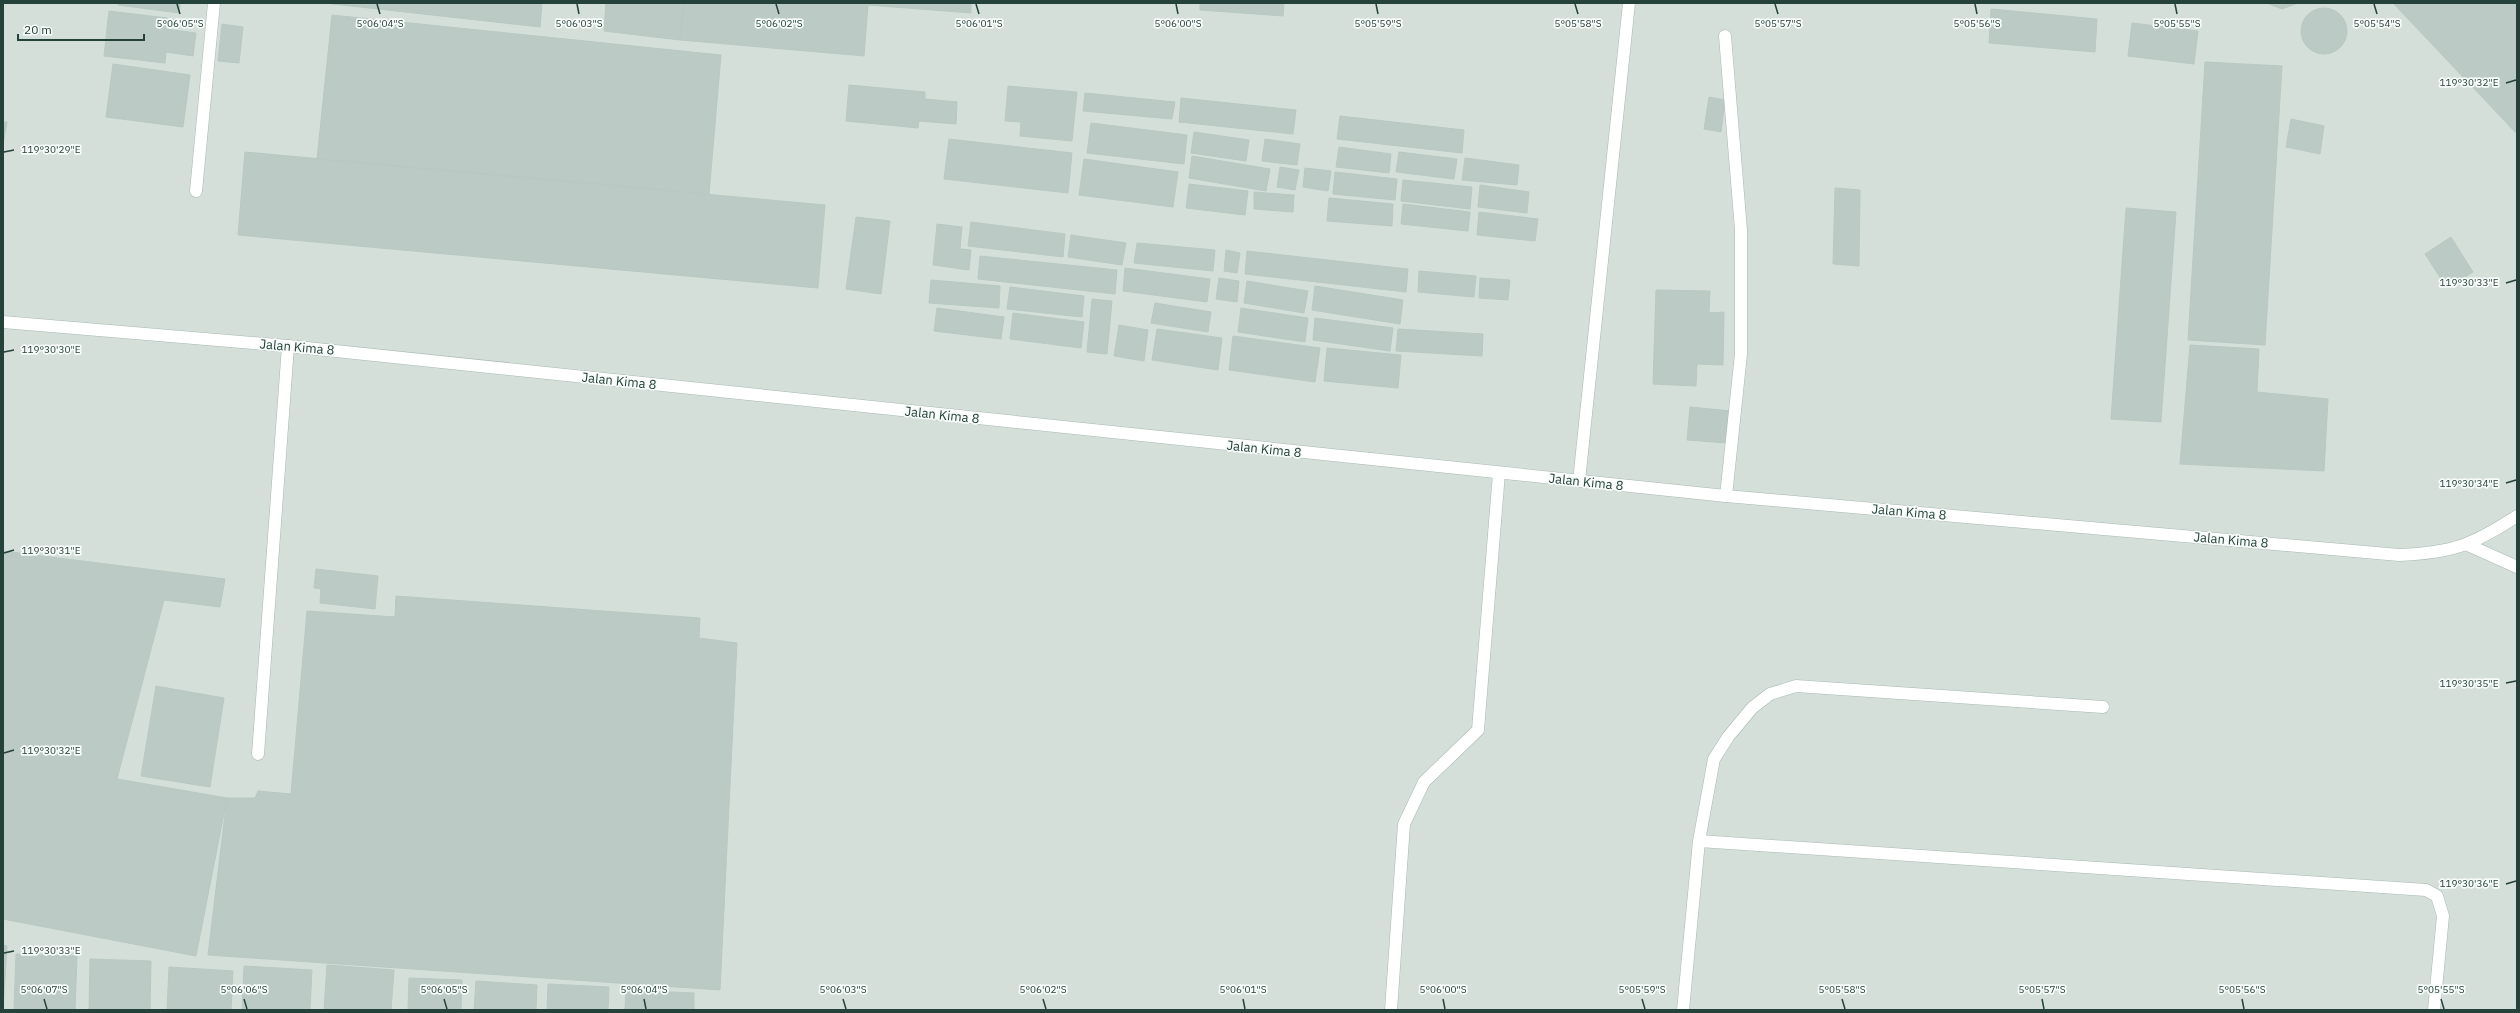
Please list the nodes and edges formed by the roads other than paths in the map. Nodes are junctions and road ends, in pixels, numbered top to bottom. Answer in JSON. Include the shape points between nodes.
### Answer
{"nodes":[{"id":1,"x":214,"y":3,"type":"edge"},
{"id":2,"x":1629,"y":3,"type":"edge"},
{"id":3,"x":1724,"y":36,"type":"dead end"},
{"id":4,"x":196,"y":191,"type":"dead end"},
{"id":5,"x":3,"y":322,"type":"edge"},
{"id":6,"x":288,"y":346,"type":"junction"},
{"id":7,"x":1499,"y":473,"type":"junction"},
{"id":8,"x":1579,"y":481,"type":"junction"},
{"id":9,"x":1726,"y":496,"type":"junction"},
{"id":10,"x":2517,"y":516,"type":"edge"},
{"id":11,"x":2468,"y":545,"type":"junction"},
{"id":12,"x":2517,"y":567,"type":"edge"},
{"id":13,"x":2103,"y":707,"type":"dead end"},
{"id":14,"x":258,"y":754,"type":"dead end"},
{"id":15,"x":1699,"y":841,"type":"junction"},
{"id":16,"x":1391,"y":1010,"type":"edge"},
{"id":17,"x":1683,"y":1010,"type":"edge"},
{"id":18,"x":2434,"y":1010,"type":"edge"}],
"edges":[{"from":1,"to":4,"type":"street"},
{"from":2,"to":8,"type":"street"},
{"from":3,"to":9,"type":"street","via":[[1741,230],[1741,354]]},
{"from":5,"to":6,"type":"street","name":"Jalan Kima 8"},
{"from":6,"to":7,"type":"street","name":"Jalan Kima 8"},
{"from":6,"to":14,"type":"street"},
{"from":7,"to":8,"type":"street","name":"Jalan Kima 8"},
{"from":7,"to":16,"type":"street","via":[[1478,730],[1424,782],[1404,824]]},
{"from":8,"to":9,"type":"street","name":"Jalan Kima 8"},
{"from":9,"to":11,"type":"street","name":"Jalan Kima 8","via":[[2399,555],[2435,554]]},
{"from":10,"to":11,"type":"street","name":"Jalan Kima 8"},
{"from":11,"to":12,"type":"street"},
{"from":13,"to":15,"type":"street","via":[[1796,686],[1770,694],[1752,708],[1714,759]]},
{"from":15,"to":17,"type":"street"},
{"from":15,"to":18,"type":"street","via":[[2426,890],[2437,896],[2443,916]]}]}
